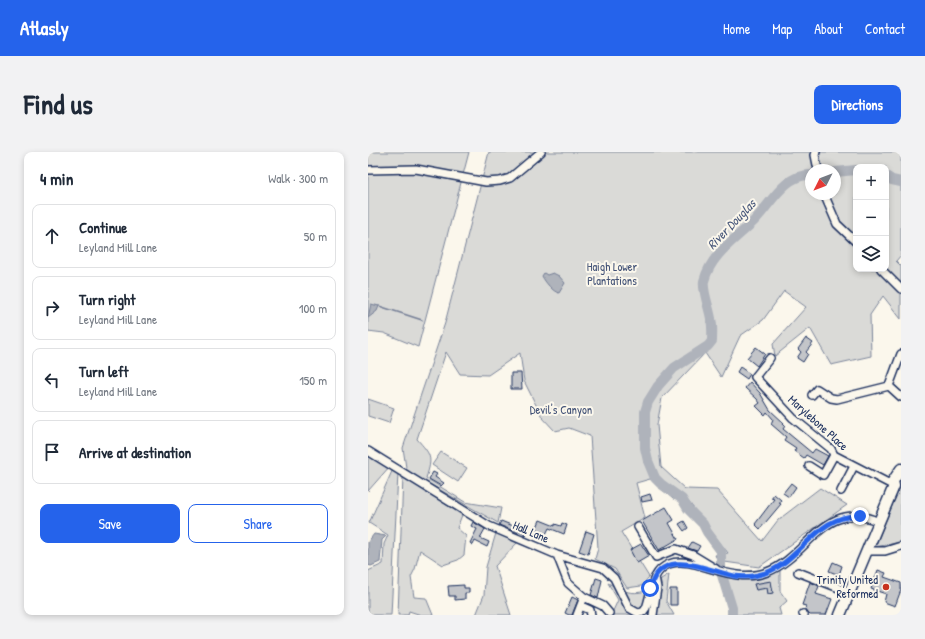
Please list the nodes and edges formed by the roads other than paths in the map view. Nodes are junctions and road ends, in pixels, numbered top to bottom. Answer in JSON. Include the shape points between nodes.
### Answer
{"nodes":[{"id":1,"x":541,"y":152,"type":"edge"},
{"id":2,"x":815,"y":153,"type":"edge"},
{"id":3,"x":817,"y":164,"type":"edge"},
{"id":4,"x":368,"y":170,"type":"edge"},
{"id":5,"x":826,"y":200,"type":"edge"},
{"id":6,"x":853,"y":239,"type":"edge"},
{"id":7,"x":884,"y":272,"type":"edge"},
{"id":8,"x":901,"y":289,"type":"edge"},
{"id":9,"x":901,"y":354,"type":"edge"},
{"id":10,"x":770,"y":358,"type":"dead end"},
{"id":11,"x":890,"y":386,"type":"junction"},
{"id":12,"x":812,"y":395,"type":"dead end"},
{"id":13,"x":901,"y":397,"type":"edge"},
{"id":14,"x":368,"y":451,"type":"edge"},
{"id":15,"x":834,"y":455,"type":"junction"},
{"id":16,"x":809,"y":466,"type":"dead end"},
{"id":17,"x":854,"y":466,"type":"junction"},
{"id":18,"x":901,"y":469,"type":"edge"},
{"id":19,"x":897,"y":483,"type":"edge"},
{"id":20,"x":841,"y":491,"type":"dead end"},
{"id":21,"x":879,"y":522,"type":"junction"},
{"id":22,"x":638,"y":527,"type":"dead end"},
{"id":23,"x":901,"y":546,"type":"edge"},
{"id":24,"x":867,"y":552,"type":"junction"},
{"id":25,"x":557,"y":555,"type":"junction"},
{"id":26,"x":798,"y":572,"type":"dead end"},
{"id":27,"x":722,"y":573,"type":"junction"},
{"id":28,"x":656,"y":577,"type":"junction"},
{"id":29,"x":850,"y":592,"type":"junction"},
{"id":30,"x":584,"y":597,"type":"junction"},
{"id":31,"x":581,"y":606,"type":"junction"},
{"id":32,"x":609,"y":613,"type":"dead end"},
{"id":33,"x":577,"y":615,"type":"edge"},
{"id":34,"x":591,"y":615,"type":"edge"},
{"id":35,"x":653,"y":615,"type":"edge"},
{"id":36,"x":840,"y":615,"type":"edge"},
{"id":37,"x":849,"y":615,"type":"edge"}],
"edges":[{"from":1,"to":4,"type":"street","via":[[510,178],[500,181],[486,182],[416,169]]},
{"from":2,"to":3,"type":"street"},
{"from":5,"to":6,"type":"street","via":[[837,224]]},
{"from":7,"to":8,"type":"street"},
{"from":9,"to":11,"type":"street"},
{"from":10,"to":15,"type":"street","name":"Marylebone Place","via":[[755,376],[793,418],[831,449]]},
{"from":11,"to":12,"type":"street","via":[[837,399],[816,389]]},
{"from":11,"to":13,"type":"street"},
{"from":14,"to":25,"type":"street","name":"Hall Lane","via":[[489,526]]},
{"from":15,"to":16,"type":"street","via":[[823,475]]},
{"from":15,"to":17,"type":"street","name":"Marylebone Place"},
{"from":17,"to":19,"type":"street","name":"Marylebone Place"},
{"from":17,"to":20,"type":"street"},
{"from":18,"to":19,"type":"highway","via":[[893,481]]},
{"from":19,"to":21,"type":"highway"},
{"from":21,"to":24,"type":"highway"},
{"from":21,"to":27,"type":"street","via":[[860,516],[842,518],[819,530],[804,546],[770,572],[746,576]]},
{"from":22,"to":27,"type":"street","via":[[656,557],[676,549],[693,555]]},
{"from":23,"to":24,"type":"street"},
{"from":24,"to":29,"type":"highway"},
{"from":24,"to":37,"type":"highway","via":[[868,559],[849,608]]},
{"from":25,"to":28,"type":"street","name":"Hall Lane","via":[[603,568],[614,578],[629,608],[635,613],[641,613],[646,608],[652,582]]},
{"from":25,"to":30,"type":"street","via":[[568,583]]},
{"from":26,"to":29,"type":"street"},
{"from":27,"to":28,"type":"street","via":[[690,564],[675,563],[668,565]]},
{"from":28,"to":35,"type":"street"},
{"from":29,"to":36,"type":"highway"},
{"from":30,"to":31,"type":"street"},
{"from":30,"to":32,"type":"street","via":[[603,606]]},
{"from":31,"to":33,"type":"street"},
{"from":31,"to":34,"type":"street","via":[[590,610]]}]}
